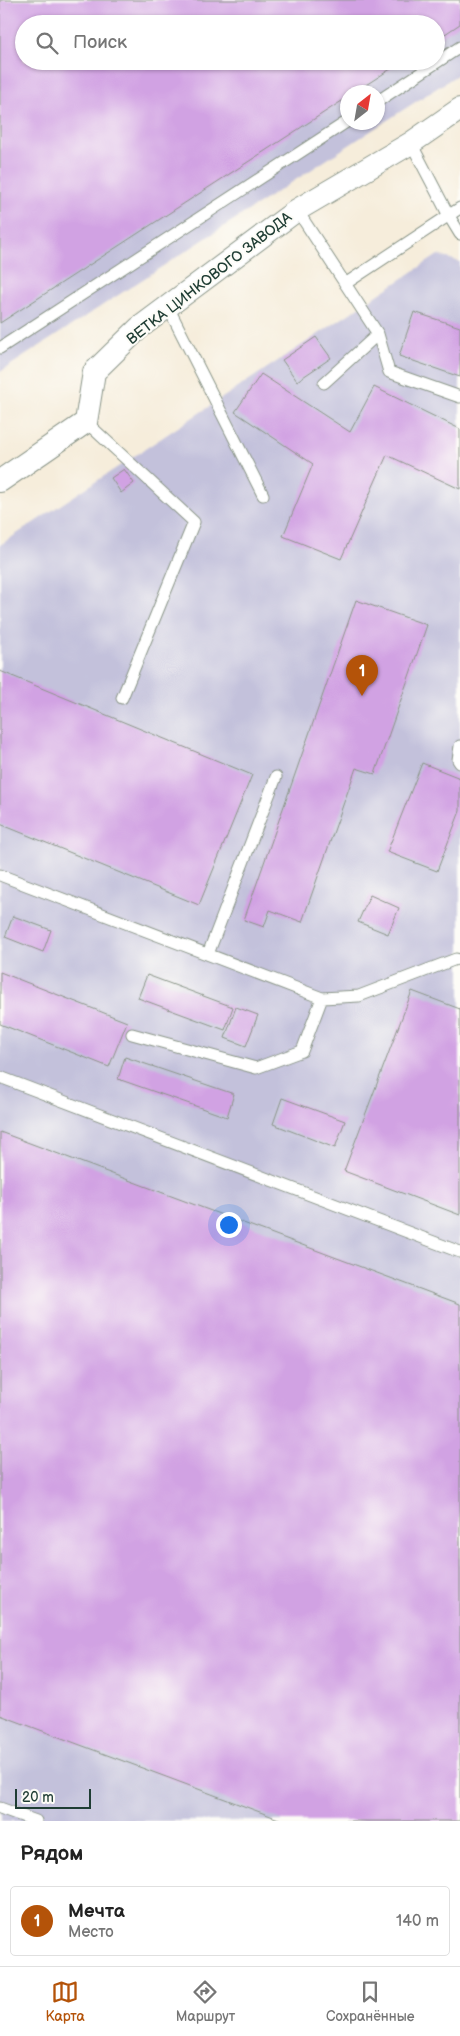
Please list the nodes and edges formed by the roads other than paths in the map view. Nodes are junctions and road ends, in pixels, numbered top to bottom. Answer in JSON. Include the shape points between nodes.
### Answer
{"nodes":[{"id":1,"x":460,"y":47,"type":"edge"},
{"id":2,"x":445,"y":57,"type":"edge"},
{"id":3,"x":425,"y":70,"type":"edge"},
{"id":4,"x":385,"y":96,"type":"edge"},
{"id":5,"x":460,"y":109,"type":"edge"},
{"id":6,"x":340,"y":126,"type":"edge"},
{"id":7,"x":411,"y":143,"type":"junction"},
{"id":8,"x":460,"y":208,"type":"edge"},
{"id":9,"x":297,"y":210,"type":"junction"},
{"id":10,"x":449,"y":216,"type":"junction"},
{"id":11,"x":460,"y":234,"type":"edge"},
{"id":12,"x":345,"y":284,"type":"junction"},
{"id":13,"x":168,"y":307,"type":"junction"},
{"id":14,"x":378,"y":334,"type":"junction"},
{"id":15,"x":0,"y":348,"type":"edge"},
{"id":16,"x":324,"y":383,"type":"dead end"},
{"id":17,"x":460,"y":397,"type":"edge"},
{"id":18,"x":86,"y":422,"type":"junction"},
{"id":19,"x":0,"y":481,"type":"edge"},
{"id":20,"x":264,"y":495,"type":"dead end"},
{"id":21,"x":122,"y":698,"type":"dead end"},
{"id":22,"x":460,"y":746,"type":"edge"},
{"id":23,"x":460,"y":762,"type":"edge"},
{"id":24,"x":276,"y":777,"type":"dead end"},
{"id":25,"x":0,"y":875,"type":"edge"},
{"id":26,"x":208,"y":954,"type":"junction"},
{"id":27,"x":460,"y":960,"type":"edge"},
{"id":28,"x":322,"y":998,"type":"junction"},
{"id":29,"x":132,"y":1034,"type":"dead end"},
{"id":30,"x":0,"y":1077,"type":"edge"},
{"id":31,"x":460,"y":1252,"type":"edge"},
{"id":32,"x":0,"y":1808,"type":"edge"},
{"id":33,"x":36,"y":1821,"type":"edge"}],
"edges":[{"from":1,"to":2,"type":"lane"},
{"from":3,"to":4,"type":"lane"},
{"from":5,"to":7,"type":"street","name":"ВЕТКА ЦИНКОВОГО ЗАВОДА"},
{"from":6,"to":15,"type":"lane"},
{"from":7,"to":9,"type":"street","name":"ВЕТКА ЦИНКОВОГО ЗАВОДА"},
{"from":7,"to":10,"type":"lane"},
{"from":8,"to":10,"type":"lane"},
{"from":9,"to":12,"type":"lane"},
{"from":9,"to":13,"type":"street","name":"ВЕТКА ЦИНКОВОГО ЗАВОДА"},
{"from":10,"to":11,"type":"lane"},
{"from":10,"to":12,"type":"lane"},
{"from":12,"to":14,"type":"lane"},
{"from":13,"to":18,"type":"street","name":"ВЕТКА ЦИНКОВОГО ЗАВОДА","via":[[139,328],[94,372]]},
{"from":13,"to":20,"type":"lane"},
{"from":14,"to":16,"type":"lane"},
{"from":14,"to":17,"type":"lane","via":[[389,372]]},
{"from":18,"to":19,"type":"street"},
{"from":18,"to":21,"type":"lane","via":[[194,522]]},
{"from":22,"to":23,"type":"lane"},
{"from":24,"to":26,"type":"lane"},
{"from":25,"to":26,"type":"lane"},
{"from":26,"to":28,"type":"lane"},
{"from":27,"to":28,"type":"lane","via":[[359,996]]},
{"from":28,"to":29,"type":"lane","via":[[302,1050],[256,1068]]},
{"from":30,"to":31,"type":"lane"},
{"from":32,"to":33,"type":"lane"}]}
